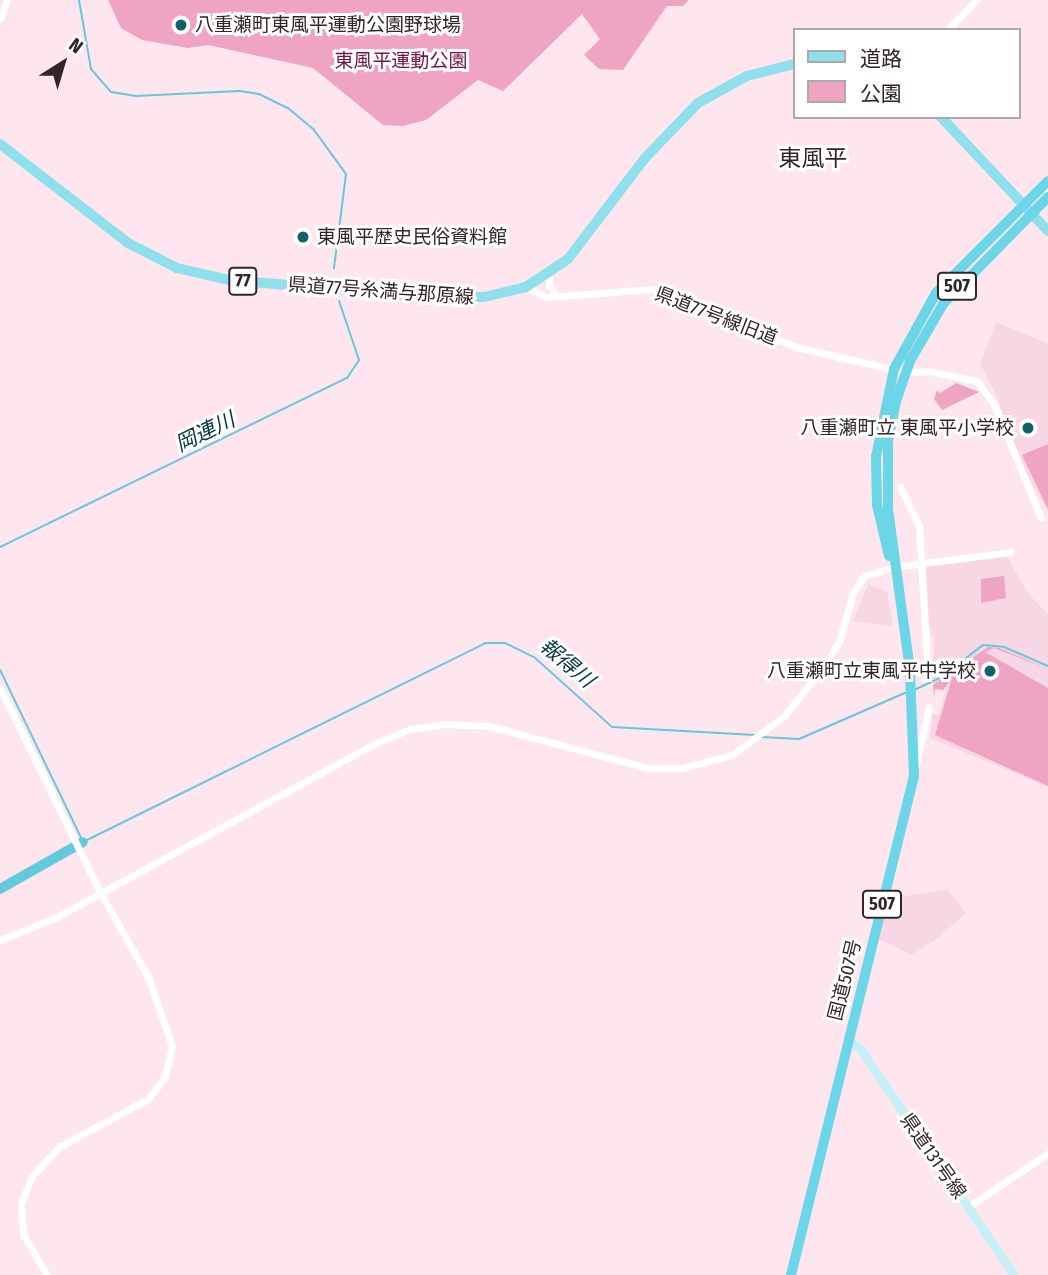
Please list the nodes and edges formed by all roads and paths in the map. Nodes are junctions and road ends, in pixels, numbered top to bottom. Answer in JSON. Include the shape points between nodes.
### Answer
{"nodes":[{"id":1,"x":7,"y":0,"type":"edge"},
{"id":2,"x":977,"y":0,"type":"edge"},
{"id":3,"x":0,"y":19,"type":"edge"},
{"id":4,"x":949,"y":28,"type":"edge"},
{"id":5,"x":792,"y":65,"type":"edge"},
{"id":6,"x":943,"y":119,"type":"edge"},
{"id":7,"x":0,"y":144,"type":"edge"},
{"id":8,"x":1048,"y":181,"type":"edge"},
{"id":9,"x":1048,"y":197,"type":"edge"},
{"id":10,"x":1025,"y":211,"type":"junction"},
{"id":11,"x":1048,"y":231,"type":"edge"},
{"id":12,"x":549,"y":274,"type":"junction"},
{"id":13,"x":526,"y":287,"type":"junction"},
{"id":14,"x":557,"y":296,"type":"junction"},
{"id":15,"x":894,"y":369,"type":"junction"},
{"id":16,"x":905,"y":372,"type":"junction"},
{"id":17,"x":900,"y":486,"type":"dead end"},
{"id":18,"x":1041,"y":518,"type":"dead end"},
{"id":19,"x":1010,"y":552,"type":"dead end"},
{"id":20,"x":921,"y":563,"type":"junction"},
{"id":21,"x":893,"y":567,"type":"junction"},
{"id":22,"x":927,"y":662,"type":"dead end"},
{"id":23,"x":0,"y":688,"type":"edge"},
{"id":24,"x":929,"y":707,"type":"dead end"},
{"id":25,"x":915,"y":769,"type":"junction"},
{"id":26,"x":101,"y":894,"type":"junction"},
{"id":27,"x":0,"y":940,"type":"edge"},
{"id":28,"x":848,"y":1039,"type":"junction"},
{"id":29,"x":1048,"y":1153,"type":"edge"},
{"id":30,"x":968,"y":1207,"type":"junction"},
{"id":31,"x":47,"y":1275,"type":"edge"},
{"id":32,"x":791,"y":1275,"type":"edge"},
{"id":33,"x":1014,"y":1275,"type":"edge"}],
"edges":[{"from":1,"to":3,"type":"street"},
{"from":2,"to":4,"type":"street"},
{"from":5,"to":12,"type":"main road","name":"県道77号糸満与那原線","number":"77","via":[[732,82],[690,109],[645,158],[584,242]]},
{"from":6,"to":10,"type":"main road"},
{"from":7,"to":13,"type":"main road","name":"県道77号糸満与那原線","number":"77","via":[[128,243],[203,276],[456,299]]},
{"from":8,"to":10,"type":"highway","number":"507"},
{"from":9,"to":10,"type":"highway","number":"507"},
{"from":10,"to":11,"type":"main road"},
{"from":10,"to":15,"type":"highway","number":"507","via":[[936,293]]},
{"from":10,"to":16,"type":"highway","number":"507","via":[[943,304]]},
{"from":12,"to":13,"type":"main road","name":"県道77号糸満与那原線","number":"77"},
{"from":12,"to":14,"type":"street","via":[[549,286]]},
{"from":13,"to":14,"type":"street","name":"県道77号線旧道","via":[[540,296]]},
{"from":14,"to":15,"type":"street","name":"県道77号線旧道","via":[[654,289],[796,347]]},
{"from":15,"to":16,"type":"street","name":"県道77号線旧道"},
{"from":15,"to":21,"type":"highway","name":"国道507号","number":"507","via":[[876,457],[880,524]]},
{"from":16,"to":18,"type":"street","name":"県道77号線旧道","via":[[928,371],[982,385]]},
{"from":16,"to":21,"type":"highway","name":"国道507号","number":"507","via":[[888,440]]},
{"from":17,"to":20,"type":"street","via":[[917,516]]},
{"from":19,"to":20,"type":"street"},
{"from":20,"to":21,"type":"street"},
{"from":20,"to":22,"type":"street"},
{"from":21,"to":25,"type":"highway","name":"国道507号","number":"507","via":[[912,684]]},
{"from":21,"to":26,"type":"street","via":[[874,570],[859,582],[839,642],[797,702],[772,727],[732,755],[682,768],[648,768],[489,726],[418,727],[378,742]]},
{"from":23,"to":26,"type":"street"},
{"from":24,"to":25,"type":"street"},
{"from":25,"to":28,"type":"highway","name":"国道507号","number":"507"},
{"from":26,"to":27,"type":"street"},
{"from":26,"to":31,"type":"street","via":[[162,1007],[172,1046],[169,1066],[148,1099],[59,1147],[32,1176],[22,1203],[23,1234]]},
{"from":28,"to":30,"type":"main road","name":"県道131号線","via":[[861,1050]]},
{"from":28,"to":32,"type":"highway","name":"国道507号","number":"507"},
{"from":29,"to":30,"type":"street"},
{"from":30,"to":33,"type":"main road","name":"県道131号線"}]}
